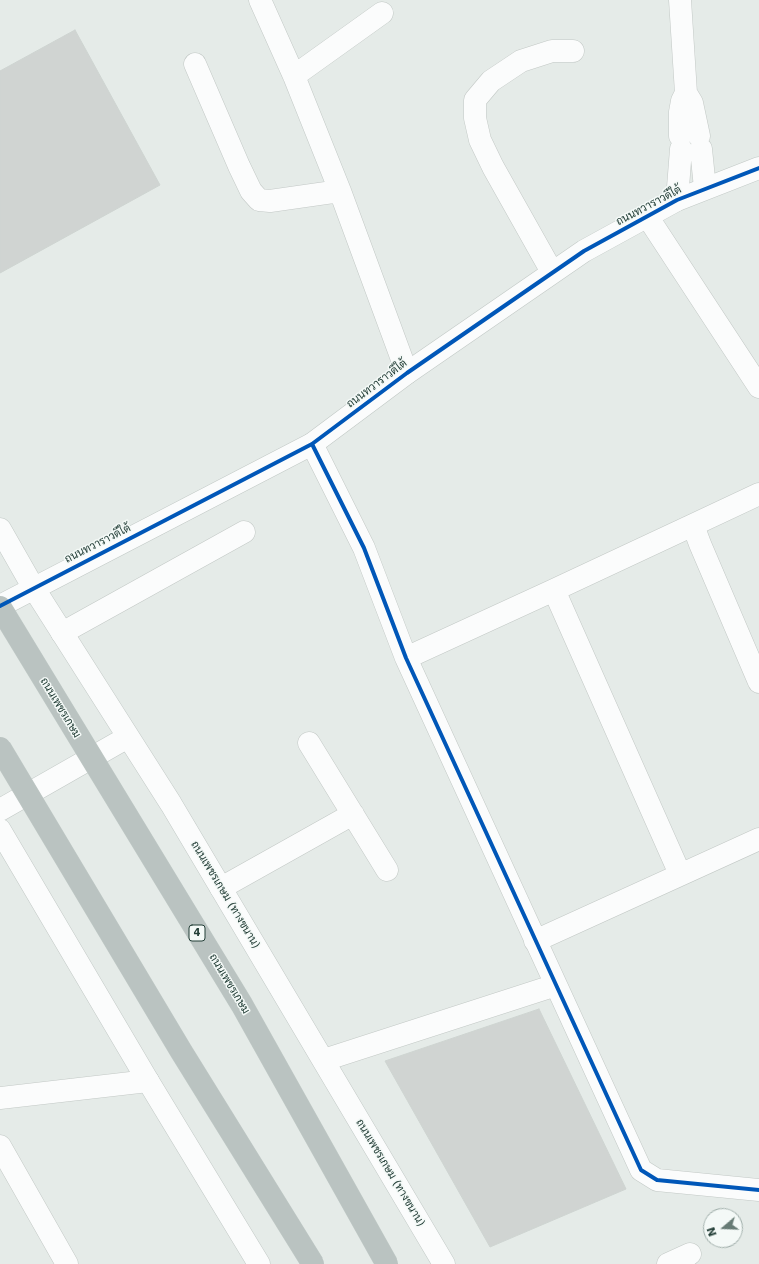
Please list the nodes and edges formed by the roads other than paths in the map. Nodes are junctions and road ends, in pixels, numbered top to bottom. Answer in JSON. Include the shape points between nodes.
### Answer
{"nodes":[{"id":1,"x":260,"y":0,"type":"edge"},
{"id":2,"x":680,"y":0,"type":"edge"},
{"id":3,"x":382,"y":13,"type":"dead end"},
{"id":4,"x":573,"y":51,"type":"dead end"},
{"id":5,"x":195,"y":64,"type":"dead end"},
{"id":6,"x":294,"y":76,"type":"junction"},
{"id":7,"x":690,"y":143,"type":"junction"},
{"id":8,"x":759,"y":168,"type":"edge"},
{"id":9,"x":705,"y":188,"type":"junction"},
{"id":10,"x":340,"y":191,"type":"junction"},
{"id":11,"x":677,"y":200,"type":"junction"},
{"id":12,"x":647,"y":216,"type":"junction"},
{"id":13,"x":552,"y":272,"type":"junction"},
{"id":14,"x":407,"y":373,"type":"junction"},
{"id":15,"x":759,"y":387,"type":"edge"},
{"id":16,"x":312,"y":444,"type":"junction"},
{"id":17,"x":759,"y":494,"type":"edge"},
{"id":18,"x":693,"y":524,"type":"junction"},
{"id":19,"x":0,"y":529,"type":"edge"},
{"id":20,"x":244,"y":532,"type":"dead end"},
{"id":21,"x":33,"y":588,"type":"junction"},
{"id":22,"x":554,"y":590,"type":"junction"},
{"id":23,"x":0,"y":606,"type":"edge"},
{"id":24,"x":62,"y":634,"type":"junction"},
{"id":25,"x":406,"y":658,"type":"junction"},
{"id":26,"x":759,"y":682,"type":"edge"},
{"id":27,"x":128,"y":737,"type":"junction"},
{"id":28,"x":309,"y":743,"type":"dead end"},
{"id":29,"x":0,"y":748,"type":"edge"},
{"id":30,"x":0,"y":810,"type":"edge"},
{"id":31,"x":353,"y":814,"type":"junction"},
{"id":32,"x":0,"y":830,"type":"edge"},
{"id":33,"x":759,"y":839,"type":"edge"},
{"id":34,"x":387,"y":870,"type":"dead end"},
{"id":35,"x":680,"y":874,"type":"junction"},
{"id":36,"x":221,"y":888,"type":"junction"},
{"id":37,"x":535,"y":941,"type":"junction"},
{"id":38,"x":556,"y":985,"type":"junction"},
{"id":39,"x":324,"y":1060,"type":"junction"},
{"id":40,"x":148,"y":1081,"type":"junction"},
{"id":41,"x":0,"y":1098,"type":"edge"},
{"id":42,"x":0,"y":1146,"type":"edge"},
{"id":43,"x":759,"y":1190,"type":"edge"},
{"id":44,"x":690,"y":1254,"type":"dead end"},
{"id":45,"x":67,"y":1264,"type":"edge"},
{"id":46,"x":259,"y":1264,"type":"edge"},
{"id":47,"x":313,"y":1264,"type":"edge"},
{"id":48,"x":387,"y":1264,"type":"edge"},
{"id":49,"x":444,"y":1264,"type":"edge"},
{"id":50,"x":668,"y":1264,"type":"edge"}],
"edges":[{"from":1,"to":6,"type":"street"},
{"from":2,"to":7,"type":"street","via":[[686,93],[692,103]]},
{"from":3,"to":6,"type":"street"},
{"from":4,"to":13,"type":"street","via":[[552,51],[522,61],[491,81],[475,100],[475,118],[480,140]]},
{"from":5,"to":10,"type":"street","via":[[239,166],[251,191],[259,200],[270,201]]},
{"from":6,"to":10,"type":"street"},
{"from":7,"to":9,"type":"street"},
{"from":7,"to":11,"type":"street"},
{"from":8,"to":9,"type":"street","name":"ถนนทวาราวดีใต้"},
{"from":9,"to":11,"type":"street","name":"ถนนทวาราวดีใต้"},
{"from":10,"to":14,"type":"street"},
{"from":11,"to":12,"type":"street","name":"ถนนทวาราวดีใต้"},
{"from":12,"to":13,"type":"street","name":"ถนนทวาราวดีใต้","via":[[584,250]]},
{"from":12,"to":15,"type":"street"},
{"from":13,"to":14,"type":"street","name":"ถนนทวาราวดีใต้"},
{"from":14,"to":16,"type":"street","name":"ถนนทวาราวดีใต้"},
{"from":16,"to":21,"type":"street","name":"ถนนทวาราวดีใต้"},
{"from":16,"to":25,"type":"street","via":[[364,548]]},
{"from":17,"to":18,"type":"street"},
{"from":18,"to":22,"type":"street"},
{"from":18,"to":26,"type":"street"},
{"from":19,"to":21,"type":"street","name":"ถนนเพชรเกษม (ทางขนาน)"},
{"from":20,"to":24,"type":"street"},
{"from":21,"to":23,"type":"street","name":"ถนนทวาราวดีใต้"},
{"from":21,"to":24,"type":"street","name":"ถนนเพชรเกษม (ทางขนาน)"},
{"from":22,"to":25,"type":"street"},
{"from":22,"to":35,"type":"street"},
{"from":23,"to":48,"type":"highway","name":"ถนนเพชรเกษม","number":"4","bridge":true,"via":[[242,1005]]},
{"from":24,"to":27,"type":"street","name":"ถนนเพชรเกษม (ทางขนาน)"},
{"from":25,"to":37,"type":"street"},
{"from":27,"to":30,"type":"street"},
{"from":27,"to":36,"type":"street","name":"ถนนเพชรเกษม (ทางขนาน)"},
{"from":28,"to":31,"type":"street"},
{"from":29,"to":47,"type":"highway","bridge":true,"via":[[181,1051]]},
{"from":31,"to":34,"type":"street"},
{"from":31,"to":36,"type":"street"},
{"from":32,"to":40,"type":"street"},
{"from":33,"to":35,"type":"street"},
{"from":35,"to":37,"type":"street"},
{"from":36,"to":39,"type":"street","name":"ถนนเพชรเกษม (ทางขนาน)"},
{"from":37,"to":38,"type":"street"},
{"from":38,"to":39,"type":"street"},
{"from":38,"to":43,"type":"street","via":[[641,1170],[657,1180]]},
{"from":39,"to":49,"type":"street","name":"ถนนเพชรเกษม (ทางขนาน)"},
{"from":40,"to":41,"type":"street"},
{"from":40,"to":46,"type":"street"},
{"from":42,"to":45,"type":"street"},
{"from":44,"to":50,"type":"street"}]}
